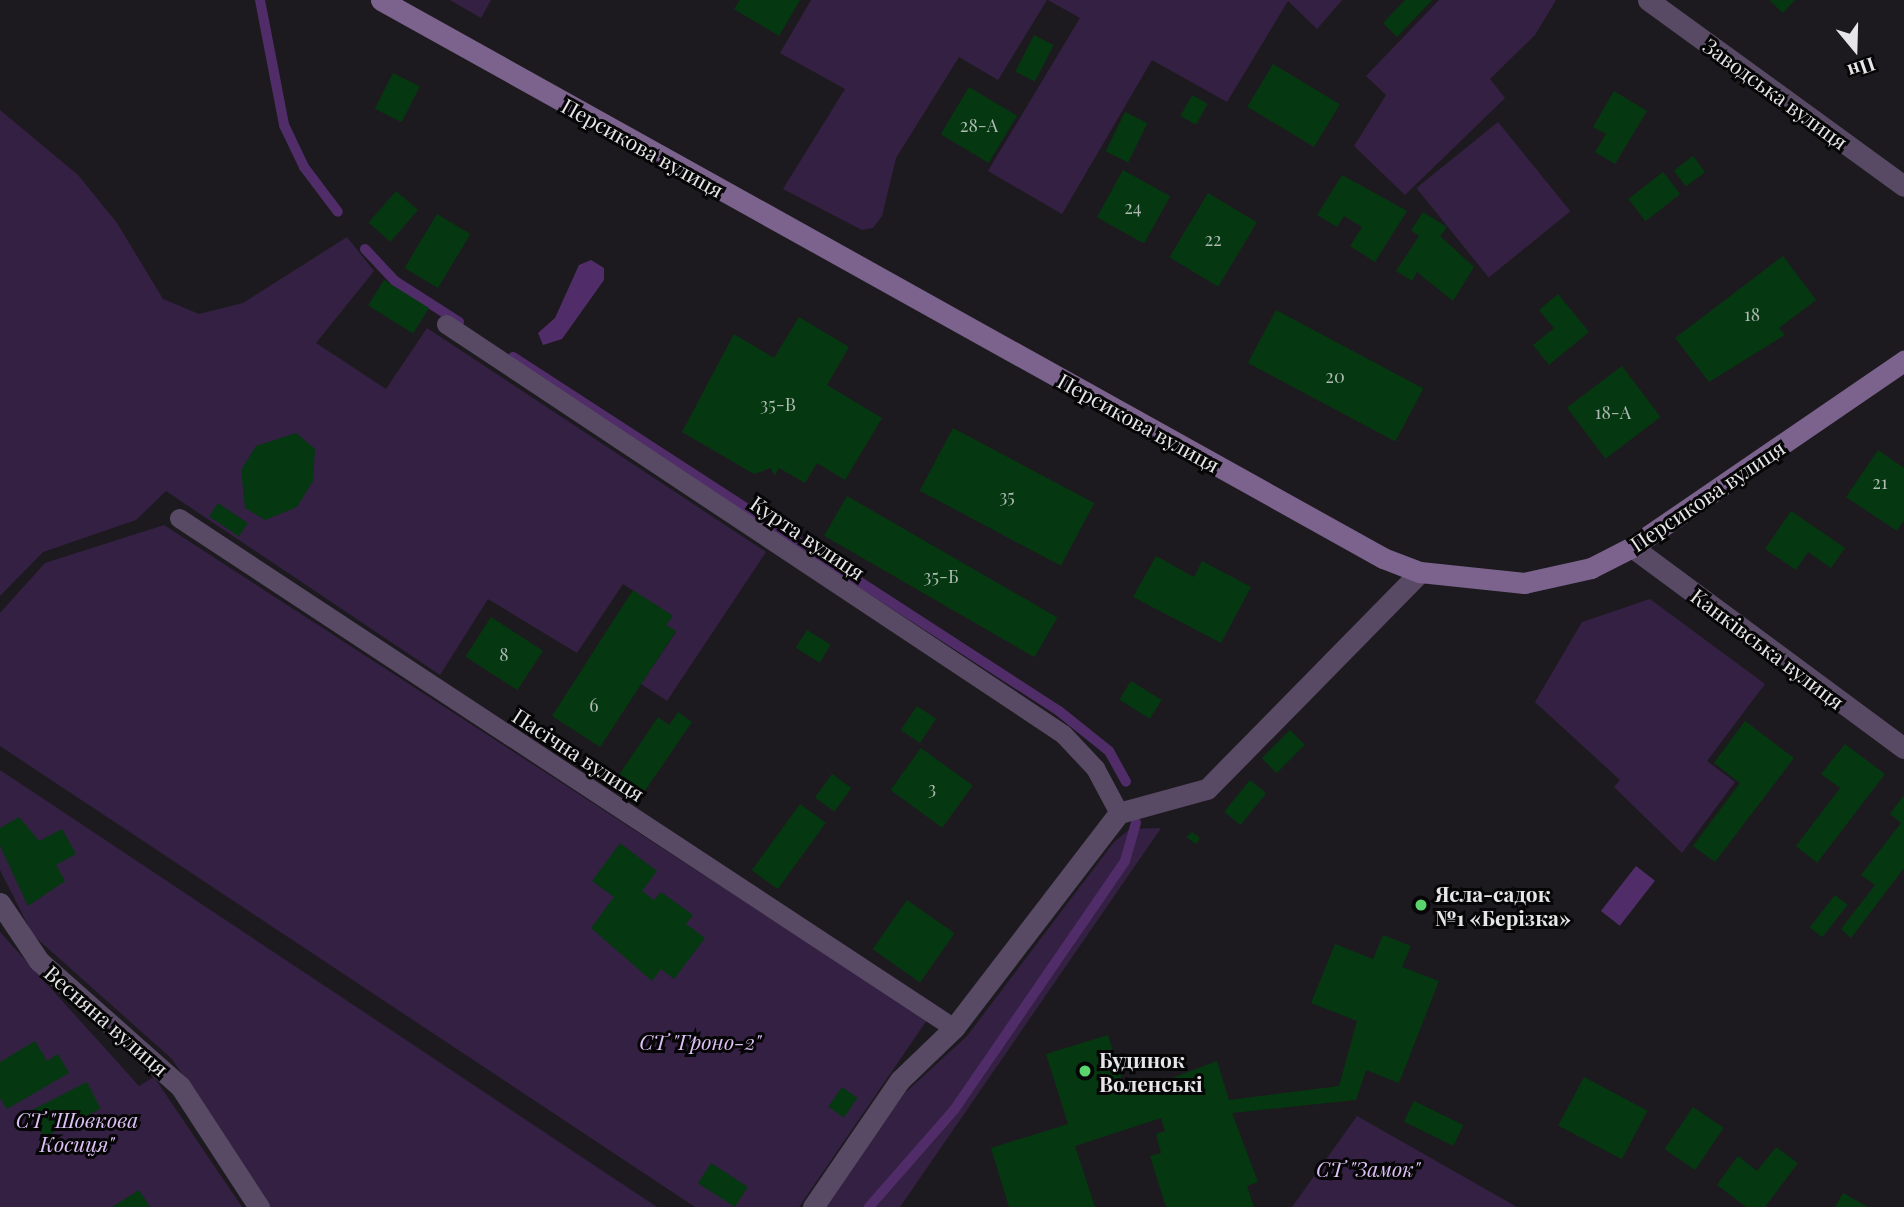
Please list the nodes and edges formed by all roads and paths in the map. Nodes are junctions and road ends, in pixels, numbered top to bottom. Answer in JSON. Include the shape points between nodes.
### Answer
{"nodes":[{"id":1,"x":380,"y":0,"type":"edge"},
{"id":2,"x":1647,"y":0,"type":"edge"},
{"id":3,"x":1904,"y":186,"type":"edge"},
{"id":4,"x":446,"y":324,"type":"dead end"},
{"id":5,"x":1904,"y":361,"type":"edge"},
{"id":6,"x":179,"y":518,"type":"dead end"},
{"id":7,"x":1632,"y":547,"type":"junction"},
{"id":8,"x":1420,"y":572,"type":"junction"},
{"id":9,"x":1904,"y":748,"type":"edge"},
{"id":10,"x":1119,"y":813,"type":"junction"},
{"id":11,"x":0,"y":903,"type":"edge"},
{"id":12,"x":954,"y":1028,"type":"junction"},
{"id":13,"x":259,"y":1207,"type":"edge"},
{"id":14,"x":813,"y":1207,"type":"edge"}],
"edges":[{"from":1,"to":8,"type":"main road","name":"Персикова вулиця","via":[[1383,558]]},
{"from":2,"to":3,"type":"street","name":"Заводська вулиця"},
{"from":4,"to":10,"type":"lane","name":"Курта вулиця","via":[[1063,734],[1095,768]]},
{"from":5,"to":7,"type":"main road","name":"Персикова вулиця"},
{"from":6,"to":12,"type":"lane","name":"Пасічна вулиця"},
{"from":7,"to":8,"type":"main road","name":"Персикова вулиця","via":[[1591,568],[1524,583]]},
{"from":7,"to":9,"type":"street","name":"Канківська вулиця"},
{"from":8,"to":10,"type":"street","via":[[1207,789]]},
{"from":10,"to":12,"type":"street"},
{"from":11,"to":13,"type":"street","name":"Весняна вулиця","via":[[39,961],[180,1086]]},
{"from":12,"to":14,"type":"street","via":[[900,1080]]}]}
